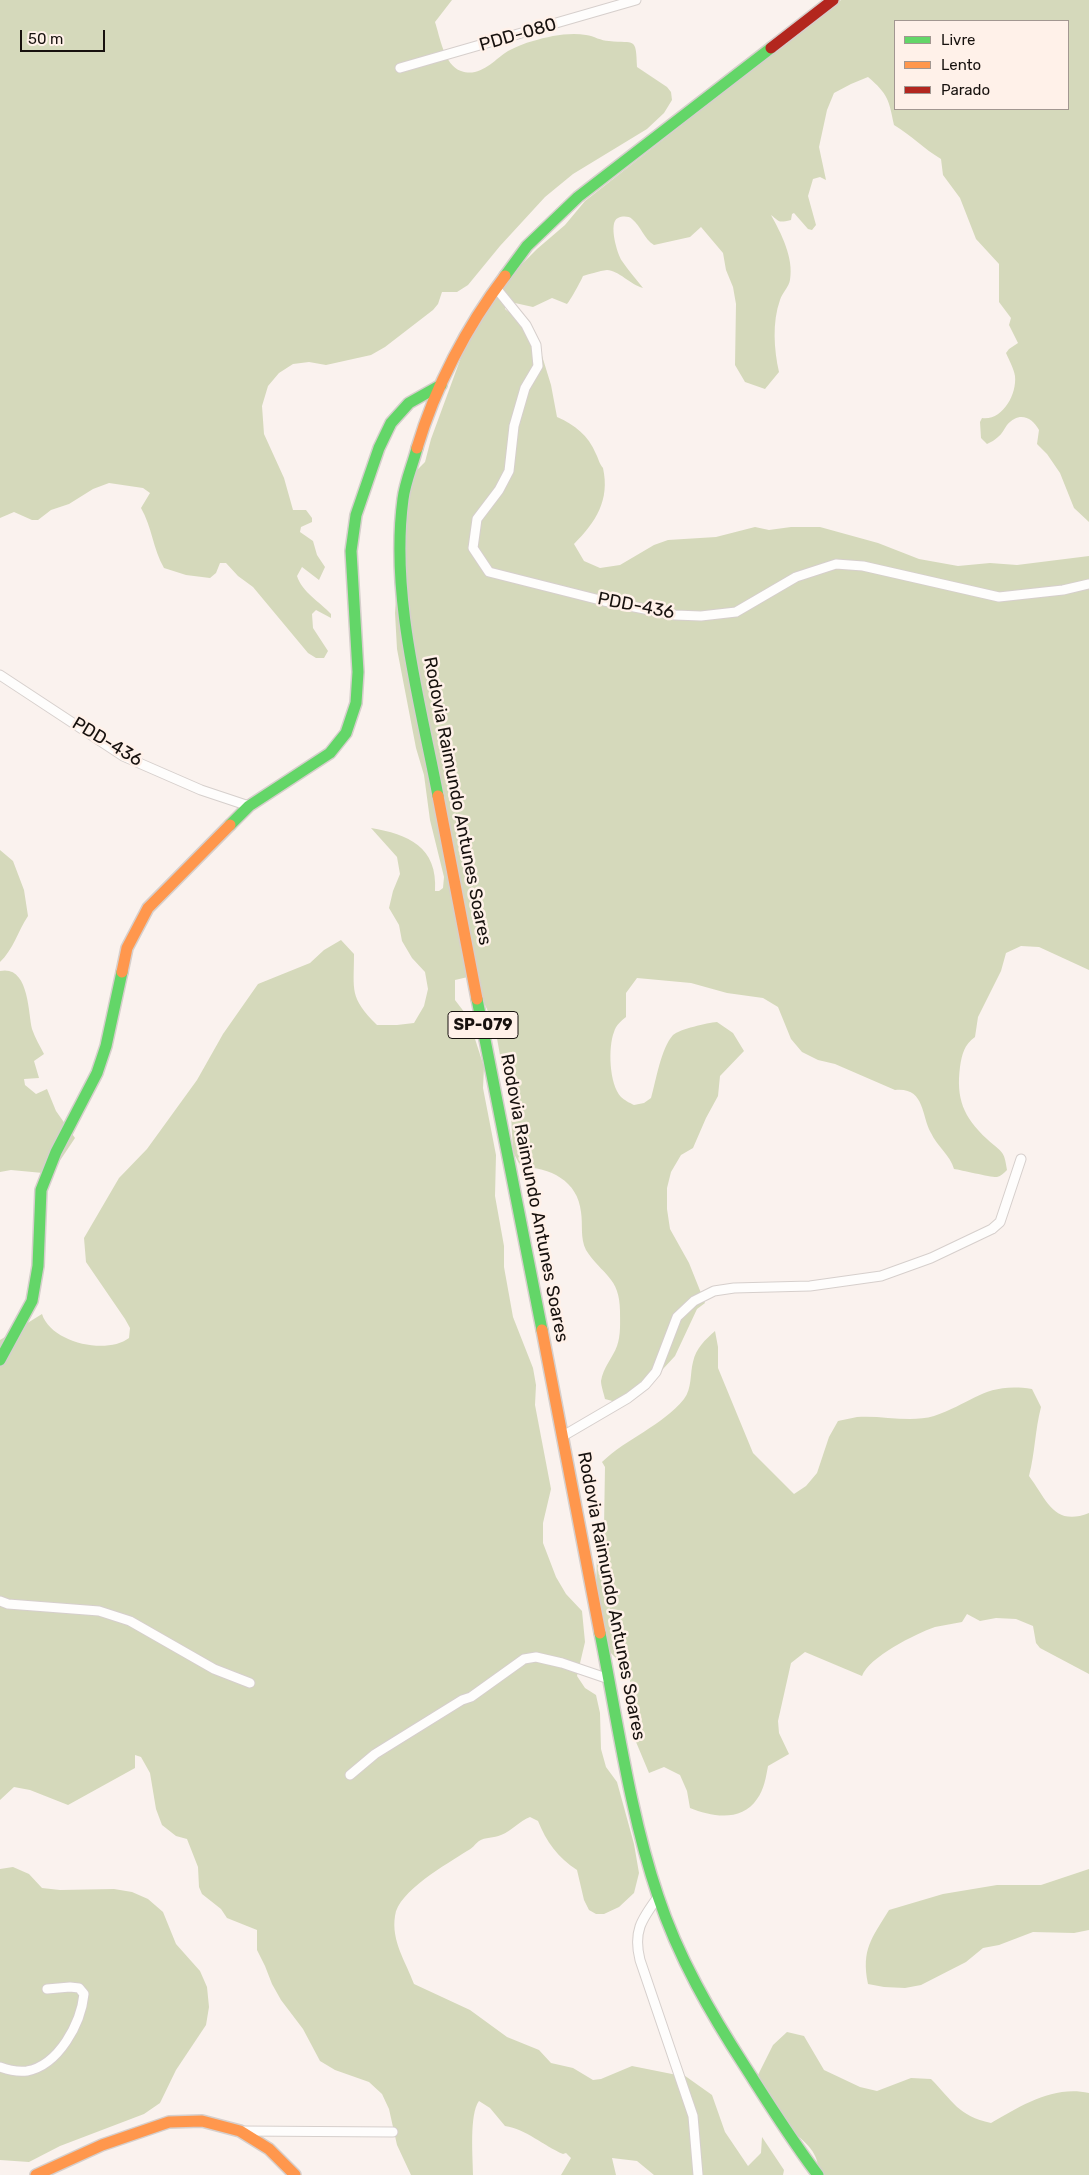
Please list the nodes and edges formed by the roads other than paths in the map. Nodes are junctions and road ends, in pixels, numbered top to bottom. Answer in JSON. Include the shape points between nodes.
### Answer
{"nodes":[{"id":1,"x":636,"y":0,"type":"edge"},
{"id":2,"x":833,"y":0,"type":"edge"},
{"id":3,"x":400,"y":68,"type":"dead end"},
{"id":4,"x":496,"y":288,"type":"junction"},
{"id":5,"x":440,"y":386,"type":"junction"},
{"id":6,"x":1089,"y":584,"type":"edge"},
{"id":7,"x":0,"y":675,"type":"edge"},
{"id":8,"x":248,"y":806,"type":"junction"},
{"id":9,"x":1021,"y":1159,"type":"dead end"},
{"id":10,"x":0,"y":1360,"type":"edge"},
{"id":11,"x":563,"y":1436,"type":"junction"},
{"id":12,"x":0,"y":1601,"type":"edge"},
{"id":13,"x":609,"y":1680,"type":"junction"},
{"id":14,"x":250,"y":1683,"type":"dead end"},
{"id":15,"x":350,"y":1775,"type":"dead end"},
{"id":16,"x":658,"y":1897,"type":"junction"},
{"id":17,"x":46,"y":1989,"type":"dead end"},
{"id":18,"x":0,"y":2067,"type":"edge"},
{"id":19,"x":240,"y":2131,"type":"junction"},
{"id":20,"x":393,"y":2132,"type":"dead end"},
{"id":21,"x":36,"y":2175,"type":"edge"},
{"id":22,"x":295,"y":2175,"type":"edge"},
{"id":23,"x":698,"y":2175,"type":"edge"},
{"id":24,"x":818,"y":2175,"type":"edge"}],
"edges":[{"from":1,"to":3,"type":"street","name":"PDD-080"},
{"from":2,"to":4,"type":"main road","name":"Rodovia Raimundo Antunes Soares","number":"SP-079","via":[[578,197],[527,246]]},
{"from":4,"to":5,"type":"main road","name":"Rodovia Raimundo Antunes Soares","number":"SP-079"},
{"from":4,"to":6,"type":"street","name":"PDD-436","number":"PDD-436","via":[[526,325],[536,345],[538,366],[525,388],[514,426],[509,471],[499,490],[476,519],[473,548],[489,572],[675,615],[700,616],[736,612],[796,577],[836,564],[863,566],[999,597]]},
{"from":5,"to":8,"type":"main road","via":[[409,403],[391,423],[356,515],[351,551],[358,672],[356,703],[346,733],[330,753]]},
{"from":5,"to":11,"type":"main road","name":"Rodovia Raimundo Antunes Soares","number":"SP-079","via":[[403,498],[400,555],[405,624]]},
{"from":7,"to":8,"type":"street","name":"PDD-436","number":"PDD-436","via":[[122,756]]},
{"from":8,"to":10,"type":"main road","via":[[148,908],[127,948],[97,1073],[56,1152],[42,1190],[38,1266],[32,1300]]},
{"from":9,"to":11,"type":"street","via":[[1000,1222],[992,1229],[931,1258],[881,1276],[810,1286],[734,1288],[714,1291],[694,1300],[677,1317],[656,1372],[645,1385]]},
{"from":11,"to":13,"type":"main road","name":"Rodovia Raimundo Antunes Soares","number":"SP-079"},
{"from":12,"to":14,"type":"street","via":[[99,1611],[130,1621],[214,1669]]},
{"from":13,"to":15,"type":"street","via":[[546,1659],[524,1659],[471,1697],[375,1754]]},
{"from":13,"to":16,"type":"main road","name":"Rodovia Raimundo Antunes Soares","number":"SP-079","via":[[645,1852]]},
{"from":16,"to":23,"type":"street","via":[[645,1914],[636,1943],[693,2116]]},
{"from":16,"to":24,"type":"main road","name":"Rodovia Raimundo Antunes Soares","number":"SP-079","via":[[694,1980],[718,2024]]},
{"from":17,"to":18,"type":"street","via":[[79,1988],[84,1994],[75,2028],[60,2050],[39,2066],[27,2071]]},
{"from":19,"to":20,"type":"street"},
{"from":19,"to":21,"type":"main road","via":[[202,2121],[168,2122],[102,2145]]},
{"from":19,"to":22,"type":"main road","via":[[269,2149]]}]}
